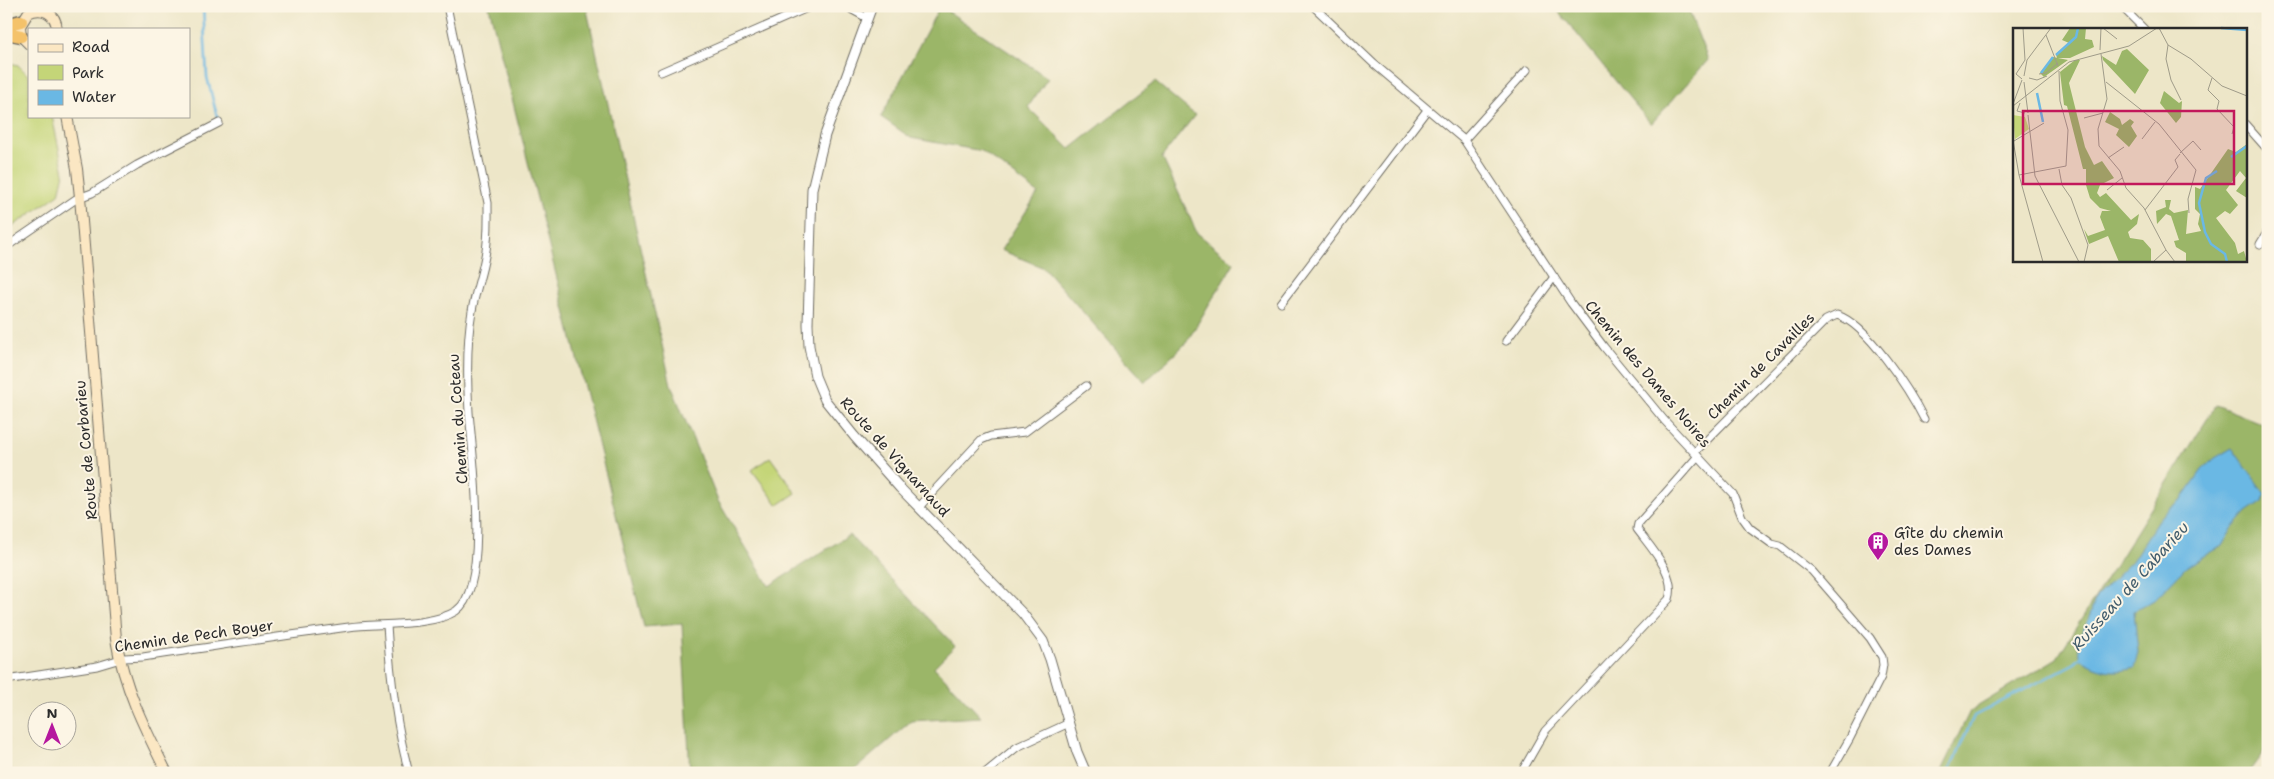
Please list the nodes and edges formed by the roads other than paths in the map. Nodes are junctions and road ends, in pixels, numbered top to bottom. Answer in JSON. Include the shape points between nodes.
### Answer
{"nodes":[{"id":1,"x":448,"y":6,"type":"edge"},
{"id":2,"x":812,"y":6,"type":"edge"},
{"id":3,"x":845,"y":6,"type":"edge"},
{"id":4,"x":872,"y":6,"type":"edge"},
{"id":5,"x":1313,"y":6,"type":"edge"},
{"id":6,"x":2121,"y":6,"type":"edge"},
{"id":7,"x":48,"y":10,"type":"edge"},
{"id":8,"x":26,"y":13,"type":"edge"},
{"id":9,"x":868,"y":18,"type":"junction"},
{"id":10,"x":6,"y":25,"type":"edge"},
{"id":11,"x":57,"y":28,"type":"edge"},
{"id":12,"x":2143,"y":28,"type":"edge"},
{"id":13,"x":6,"y":33,"type":"edge"},
{"id":14,"x":25,"y":40,"type":"edge"},
{"id":15,"x":1527,"y":70,"type":"dead end"},
{"id":16,"x":661,"y":72,"type":"dead end"},
{"id":17,"x":1428,"y":110,"type":"junction"},
{"id":18,"x":67,"y":118,"type":"edge"},
{"id":19,"x":220,"y":123,"type":"dead end"},
{"id":20,"x":2246,"y":125,"type":"edge"},
{"id":21,"x":1464,"y":140,"type":"junction"},
{"id":22,"x":2268,"y":150,"type":"edge"},
{"id":23,"x":80,"y":197,"type":"junction"},
{"id":24,"x":2268,"y":231,"type":"edge"},
{"id":25,"x":2260,"y":244,"type":"dead end"},
{"id":26,"x":6,"y":248,"type":"edge"},
{"id":27,"x":1554,"y":277,"type":"junction"},
{"id":28,"x":1281,"y":303,"type":"dead end"},
{"id":29,"x":1506,"y":341,"type":"dead end"},
{"id":30,"x":1086,"y":386,"type":"dead end"},
{"id":31,"x":1924,"y":419,"type":"dead end"},
{"id":32,"x":1696,"y":454,"type":"junction"},
{"id":33,"x":919,"y":507,"type":"junction"},
{"id":34,"x":387,"y":625,"type":"junction"},
{"id":35,"x":120,"y":660,"type":"junction"},
{"id":36,"x":6,"y":680,"type":"edge"},
{"id":37,"x":1069,"y":723,"type":"junction"},
{"id":38,"x":167,"y":773,"type":"edge"},
{"id":39,"x":409,"y":773,"type":"edge"},
{"id":40,"x":985,"y":773,"type":"edge"},
{"id":41,"x":1086,"y":773,"type":"edge"},
{"id":42,"x":1522,"y":773,"type":"edge"},
{"id":43,"x":1830,"y":773,"type":"edge"}],
"edges":[{"from":1,"to":34,"type":"street","name":"Chemin du Coteau","via":[[488,203],[486,255],[472,311],[467,348],[478,513],[473,577],[457,611],[435,618]]},
{"from":2,"to":16,"type":"street"},
{"from":3,"to":9,"type":"street"},
{"from":4,"to":9,"type":"street","name":"Route de Vignarnaud"},
{"from":5,"to":17,"type":"street","name":"Chemin des Dames Noires"},
{"from":6,"to":12,"type":"street"},
{"from":7,"to":8,"type":"main road"},
{"from":7,"to":11,"type":"main road"},
{"from":8,"to":10,"type":"highway"},
{"from":8,"to":14,"type":"main road"},
{"from":9,"to":33,"type":"street","name":"Route de Vignarnaud","via":[[825,135],[812,189],[809,346],[815,376],[825,400]]},
{"from":13,"to":14,"type":"highway"},
{"from":15,"to":21,"type":"street"},
{"from":17,"to":21,"type":"street","name":"Chemin des Dames Noires"},
{"from":17,"to":28,"type":"street"},
{"from":18,"to":23,"type":"main road","name":"Route de Corbarieu"},
{"from":19,"to":23,"type":"street"},
{"from":20,"to":22,"type":"street"},
{"from":21,"to":27,"type":"street","name":"Chemin des Dames Noires"},
{"from":23,"to":26,"type":"street"},
{"from":23,"to":35,"type":"main road","name":"Route de Corbarieu"},
{"from":24,"to":25,"type":"street"},
{"from":27,"to":29,"type":"street"},
{"from":27,"to":32,"type":"street","name":"Chemin des Dames Noires","via":[[1604,347]]},
{"from":30,"to":33,"type":"street","via":[[1025,432],[988,436],[981,440]]},
{"from":31,"to":32,"type":"street","name":"Chemin de Cavailles","via":[[1871,341],[1847,318],[1837,315],[1826,320]]},
{"from":32,"to":42,"type":"street","via":[[1637,529],[1671,582],[1669,599],[1545,731]]},
{"from":32,"to":43,"type":"street","name":"Chemin des Dames Noires","via":[[1733,494],[1750,528],[1812,571],[1870,638],[1882,657],[1881,676]]},
{"from":33,"to":37,"type":"street","name":"Route de Vignarnaud","via":[[1023,614],[1043,641]]},
{"from":34,"to":35,"type":"street","name":"Chemin de Pech Boyer","via":[[350,627]]},
{"from":34,"to":39,"type":"street","via":[[389,666]]},
{"from":35,"to":36,"type":"street","name":"Chemin de Pech Boyer"},
{"from":35,"to":38,"type":"main road","name":"Route de Corbarieu","via":[[132,700]]},
{"from":37,"to":40,"type":"street","via":[[1017,747]]},
{"from":37,"to":41,"type":"street","name":"Route de Vignarnaud"}]}
